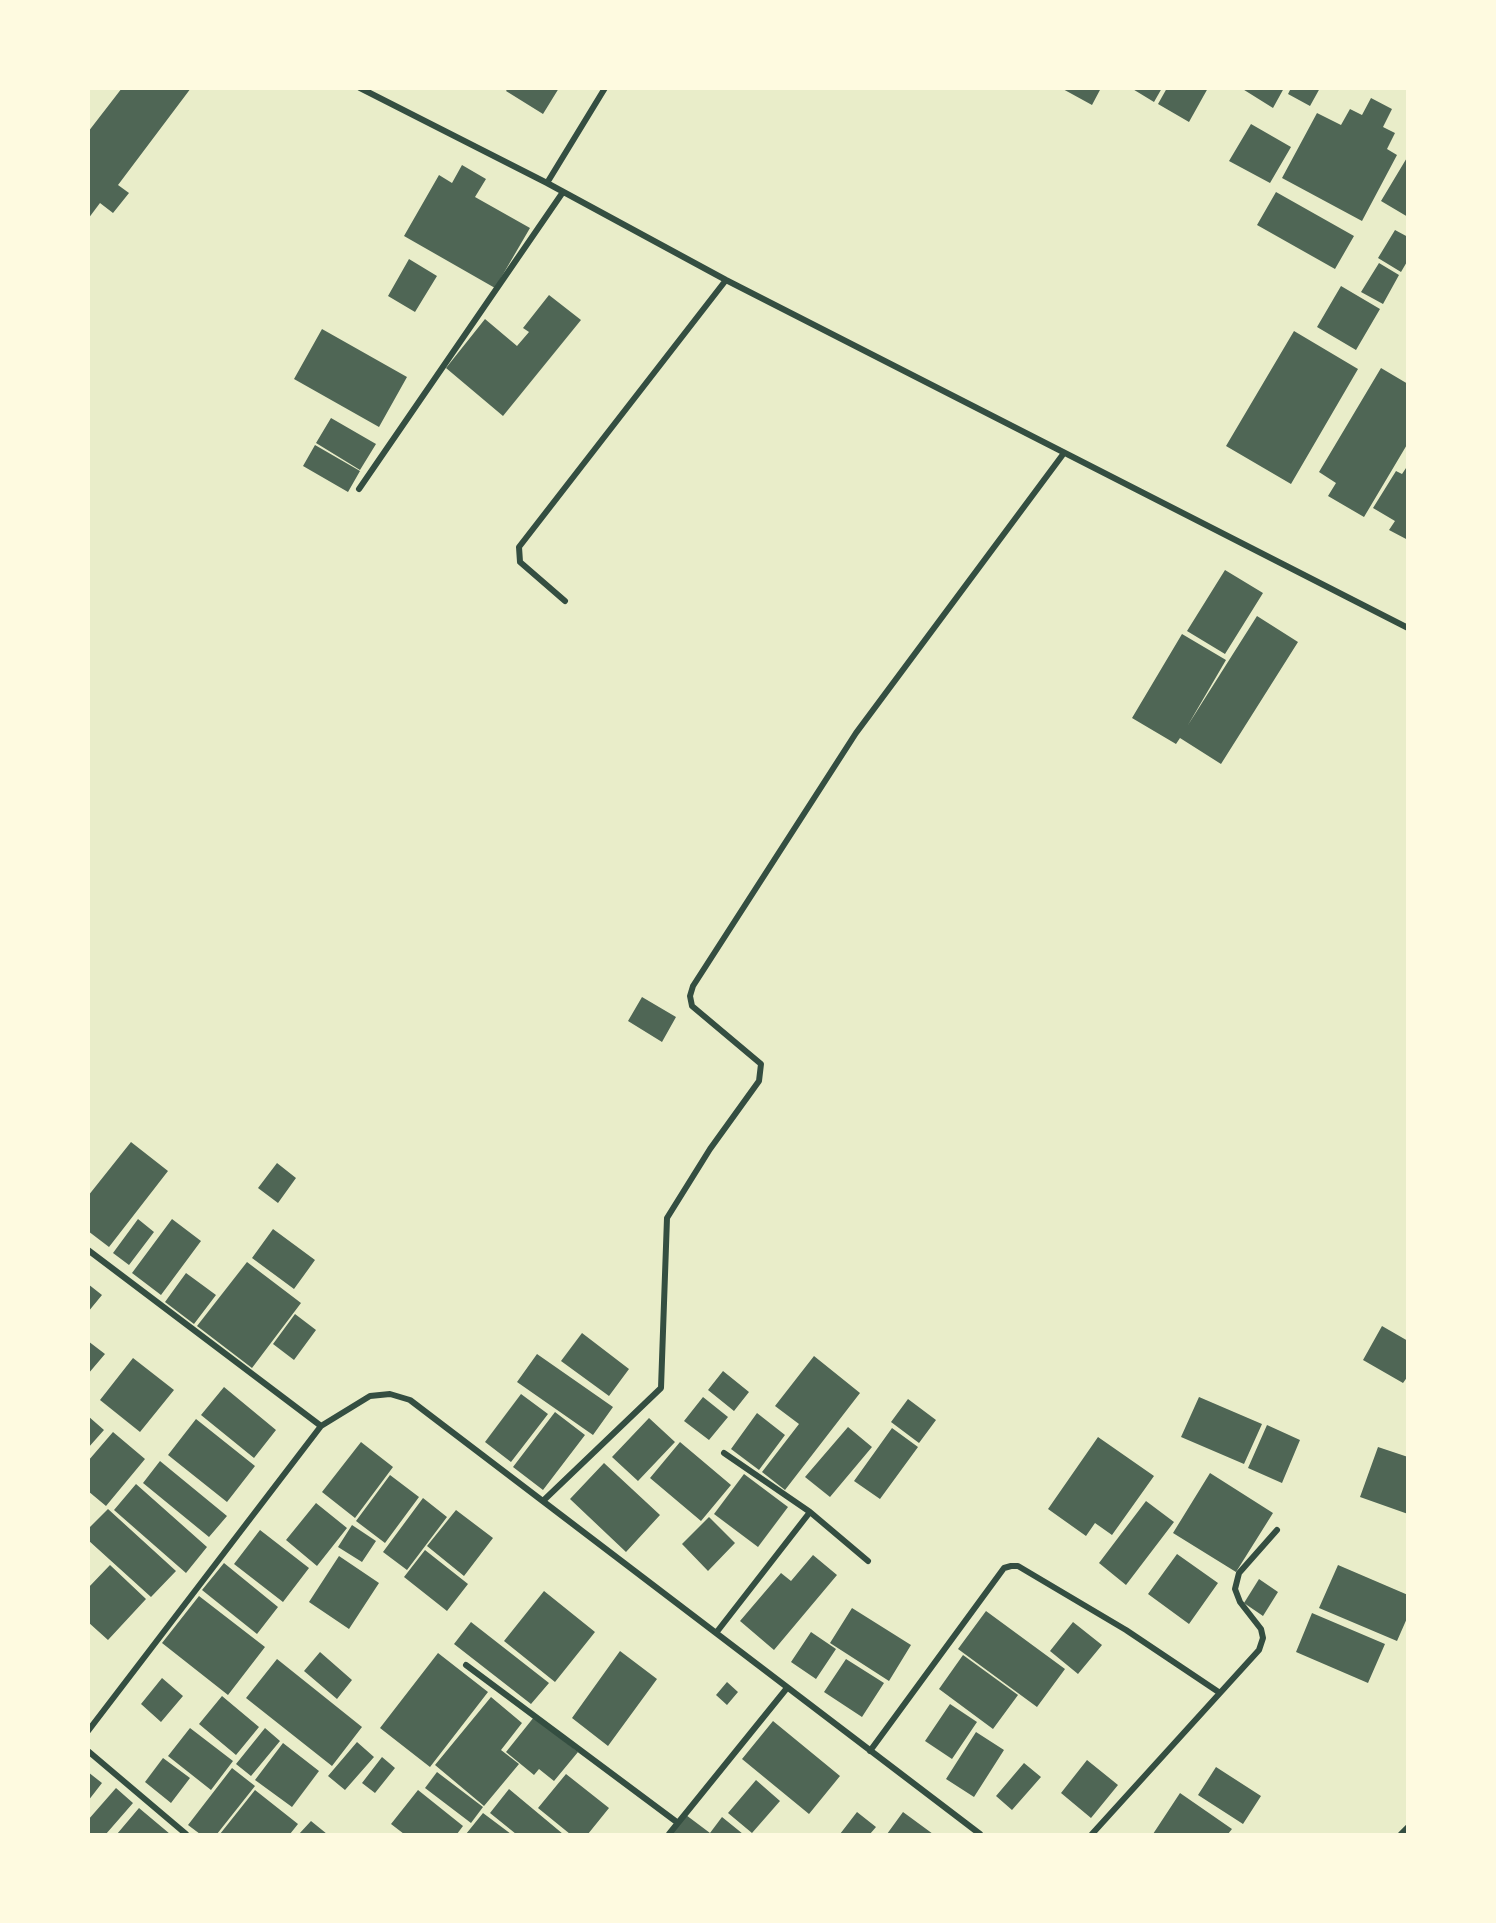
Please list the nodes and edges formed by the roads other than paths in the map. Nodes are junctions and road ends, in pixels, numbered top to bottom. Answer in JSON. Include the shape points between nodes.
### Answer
{"nodes":[{"id":1,"x":360,"y":88,"type":"edge"},
{"id":2,"x":605,"y":88,"type":"edge"},
{"id":3,"x":547,"y":183,"type":"junction"},
{"id":4,"x":563,"y":192,"type":"junction"},
{"id":5,"x":726,"y":280,"type":"junction"},
{"id":6,"x":1064,"y":453,"type":"junction"},
{"id":7,"x":359,"y":489,"type":"dead end"},
{"id":8,"x":565,"y":601,"type":"dead end"},
{"id":9,"x":1407,"y":628,"type":"edge"},
{"id":10,"x":88,"y":1250,"type":"edge"},
{"id":11,"x":321,"y":1426,"type":"junction"},
{"id":12,"x":724,"y":1452,"type":"dead end"},
{"id":13,"x":544,"y":1500,"type":"junction"},
{"id":14,"x":810,"y":1512,"type":"junction"},
{"id":15,"x":1277,"y":1530,"type":"dead end"},
{"id":16,"x":868,"y":1561,"type":"dead end"},
{"id":17,"x":716,"y":1633,"type":"junction"},
{"id":18,"x":466,"y":1665,"type":"dead end"},
{"id":19,"x":787,"y":1688,"type":"junction"},
{"id":20,"x":1220,"y":1693,"type":"junction"},
{"id":21,"x":88,"y":1731,"type":"edge"},
{"id":22,"x":88,"y":1751,"type":"edge"},
{"id":23,"x":870,"y":1751,"type":"junction"},
{"id":24,"x":678,"y":1823,"type":"junction"},
{"id":25,"x":1407,"y":1827,"type":"edge"},
{"id":26,"x":186,"y":1834,"type":"edge"},
{"id":27,"x":669,"y":1834,"type":"edge"},
{"id":28,"x":980,"y":1834,"type":"edge"},
{"id":29,"x":1092,"y":1834,"type":"edge"},
{"id":30,"x":1401,"y":1834,"type":"edge"}],
"edges":[{"from":1,"to":3,"type":"street"},
{"from":2,"to":3,"type":"street"},
{"from":3,"to":4,"type":"street"},
{"from":4,"to":5,"type":"street"},
{"from":4,"to":7,"type":"street"},
{"from":5,"to":6,"type":"street"},
{"from":5,"to":8,"type":"street","via":[[519,547],[520,562]]},
{"from":6,"to":9,"type":"street"},
{"from":6,"to":13,"type":"street","via":[[856,733],[693,986],[692,1006],[756,1058],[761,1064],[759,1081],[667,1218],[661,1388]]},
{"from":10,"to":11,"type":"street"},
{"from":11,"to":13,"type":"street","via":[[370,1396],[410,1400]]},
{"from":11,"to":21,"type":"street"},
{"from":12,"to":14,"type":"street"},
{"from":13,"to":17,"type":"street"},
{"from":14,"to":16,"type":"street"},
{"from":14,"to":17,"type":"street"},
{"from":15,"to":20,"type":"street","via":[[1239,1573],[1235,1589],[1261,1629],[1259,1650]]},
{"from":17,"to":19,"type":"street"},
{"from":18,"to":24,"type":"street"},
{"from":19,"to":23,"type":"street"},
{"from":19,"to":24,"type":"street"},
{"from":20,"to":23,"type":"street","via":[[1126,1630],[1018,1566],[1011,1566],[1004,1568]]},
{"from":20,"to":29,"type":"street"},
{"from":22,"to":26,"type":"street"},
{"from":23,"to":28,"type":"street"},
{"from":24,"to":27,"type":"street"},
{"from":25,"to":30,"type":"street"}]}
